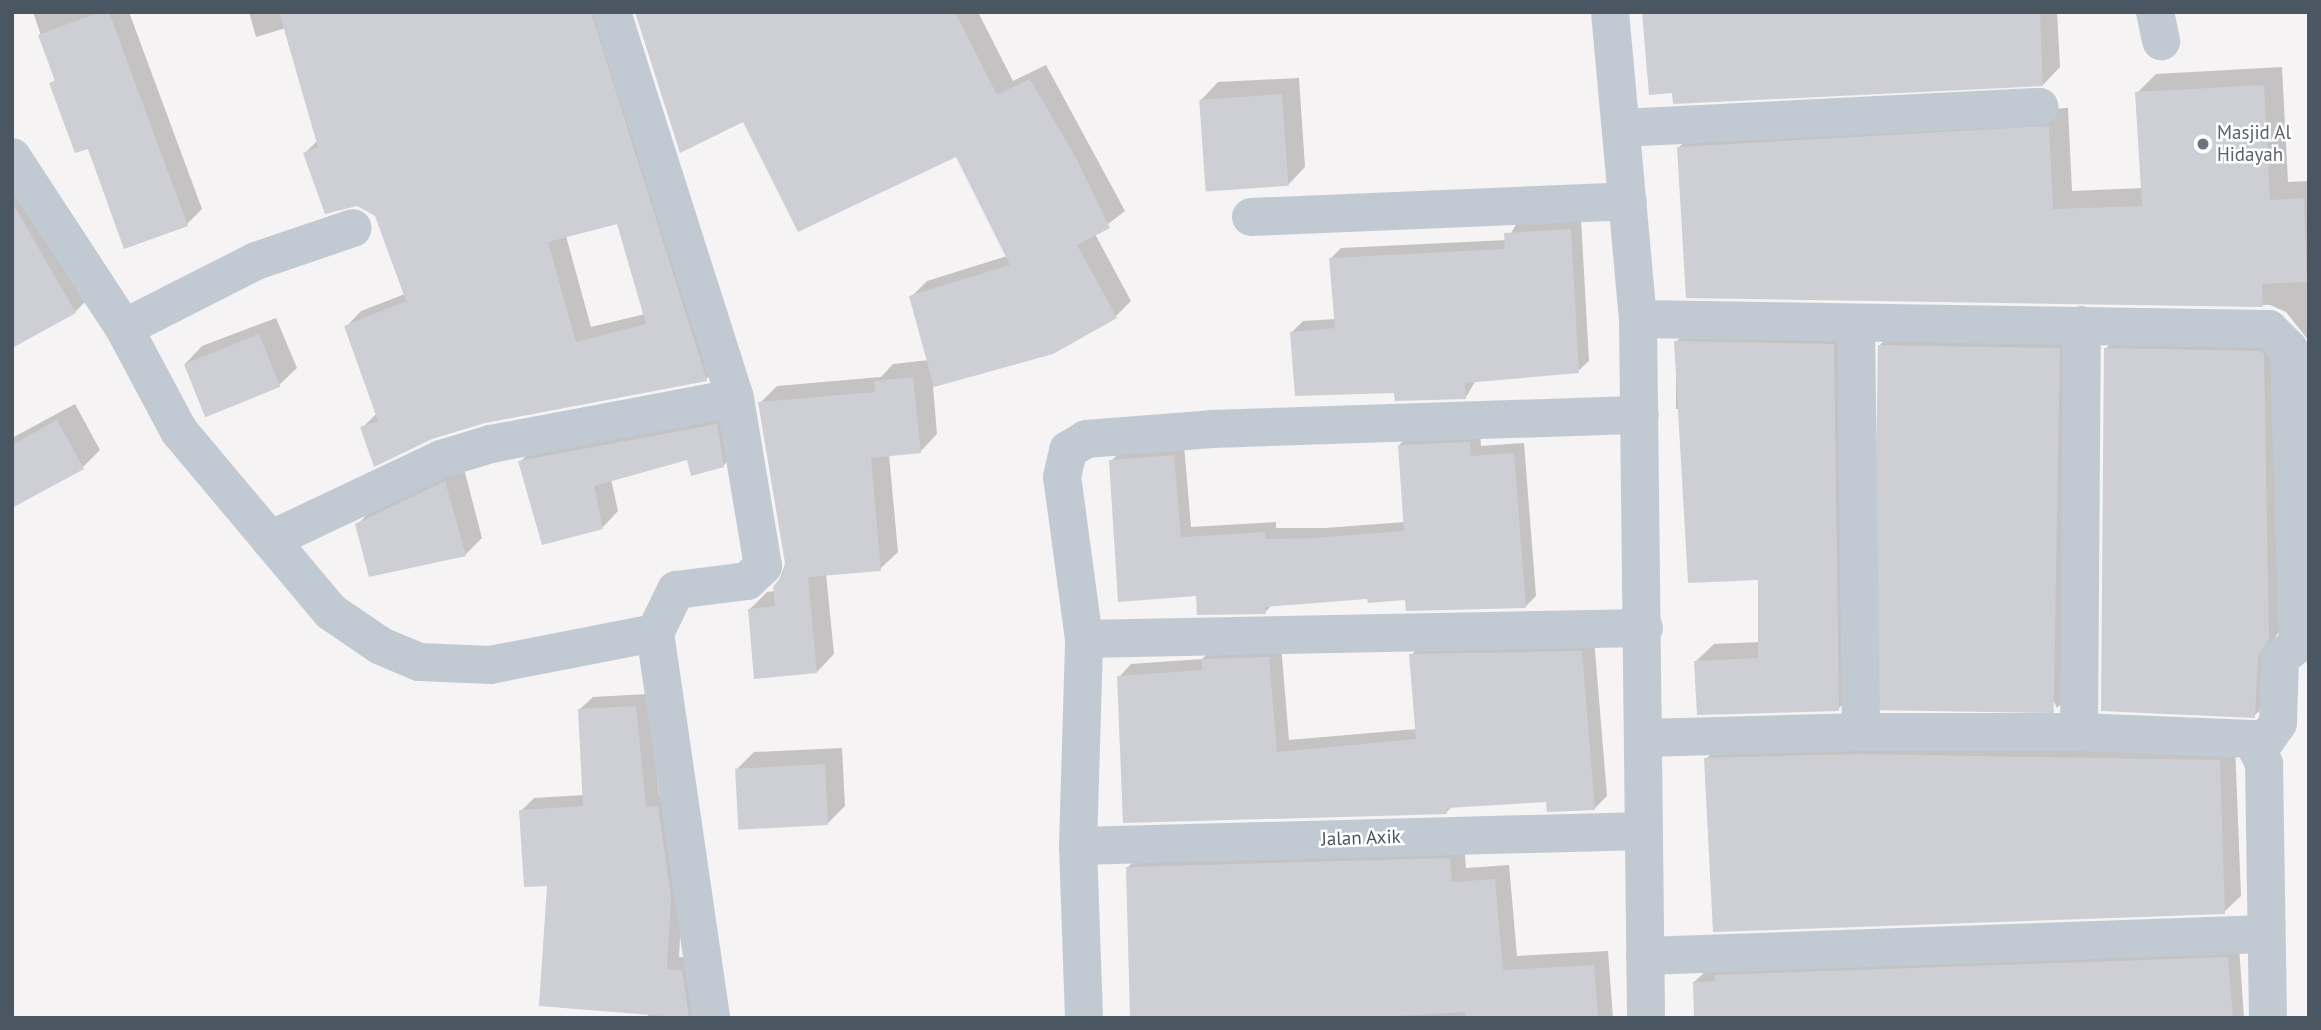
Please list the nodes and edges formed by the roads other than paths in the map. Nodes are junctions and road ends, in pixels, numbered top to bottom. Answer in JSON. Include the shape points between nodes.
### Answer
{"nodes":[{"id":1,"x":612,"y":12,"type":"edge"},
{"id":2,"x":1610,"y":12,"type":"edge"},
{"id":3,"x":2039,"y":107,"type":"dead end"},
{"id":4,"x":1622,"y":128,"type":"junction"},
{"id":5,"x":12,"y":157,"type":"edge"},
{"id":6,"x":1628,"y":201,"type":"junction"},
{"id":7,"x":1251,"y":217,"type":"dead end"},
{"id":8,"x":353,"y":228,"type":"dead end"},
{"id":9,"x":1638,"y":319,"type":"junction"},
{"id":10,"x":1856,"y":324,"type":"junction"},
{"id":11,"x":2082,"y":325,"type":"junction"},
{"id":12,"x":124,"y":328,"type":"junction"},
{"id":13,"x":735,"y":398,"type":"junction"},
{"id":14,"x":1640,"y":415,"type":"junction"},
{"id":15,"x":2303,"y":514,"type":"edge"},
{"id":16,"x":270,"y":540,"type":"junction"},
{"id":17,"x":1644,"y":628,"type":"junction"},
{"id":18,"x":654,"y":633,"type":"junction"},
{"id":19,"x":1084,"y":639,"type":"junction"},
{"id":20,"x":1861,"y":732,"type":"junction"},
{"id":21,"x":2079,"y":732,"type":"junction"},
{"id":22,"x":1644,"y":738,"type":"junction"},
{"id":23,"x":2260,"y":749,"type":"junction"},
{"id":24,"x":1644,"y":831,"type":"junction"},
{"id":25,"x":1078,"y":846,"type":"junction"},
{"id":26,"x":2266,"y":934,"type":"junction"},
{"id":27,"x":1645,"y":956,"type":"junction"},
{"id":28,"x":711,"y":1018,"type":"edge"},
{"id":29,"x":1084,"y":1018,"type":"edge"},
{"id":30,"x":1646,"y":1018,"type":"edge"},
{"id":31,"x":2268,"y":1018,"type":"edge"}],
"edges":[{"from":1,"to":13,"type":"street"},
{"from":2,"to":4,"type":"street"},
{"from":3,"to":4,"type":"street"},
{"from":4,"to":6,"type":"street"},
{"from":5,"to":12,"type":"street"},
{"from":6,"to":7,"type":"street"},
{"from":6,"to":9,"type":"street"},
{"from":8,"to":12,"type":"street","via":[[256,261]]},
{"from":9,"to":10,"type":"street"},
{"from":9,"to":14,"type":"street"},
{"from":10,"to":11,"type":"street"},
{"from":10,"to":20,"type":"street"},
{"from":11,"to":15,"type":"street","via":[[2269,329],[2280,337],[2289,349]]},
{"from":11,"to":21,"type":"street"},
{"from":12,"to":16,"type":"street","via":[[179,431]]},
{"from":13,"to":16,"type":"street","via":[[491,444],[441,458]]},
{"from":13,"to":18,"type":"street","via":[[763,566],[747,581],[676,590]]},
{"from":14,"to":17,"type":"street"},
{"from":14,"to":19,"type":"street","via":[[1212,429],[1086,439],[1068,450],[1062,477]]},
{"from":15,"to":23,"type":"street","via":[[2298,644],[2280,658],[2278,723]]},
{"from":16,"to":18,"type":"street","via":[[331,612],[381,646],[419,662],[490,665]]},
{"from":17,"to":19,"type":"street"},
{"from":17,"to":22,"type":"street"},
{"from":18,"to":28,"type":"street"},
{"from":19,"to":25,"type":"street"},
{"from":20,"to":21,"type":"street"},
{"from":20,"to":22,"type":"street"},
{"from":21,"to":23,"type":"street","via":[[2240,736],[2252,739]]},
{"from":22,"to":24,"type":"street"},
{"from":23,"to":26,"type":"street"},
{"from":24,"to":25,"type":"street","name":"Jalan Axik"},
{"from":24,"to":27,"type":"street"},
{"from":25,"to":29,"type":"street"},
{"from":26,"to":27,"type":"street"},
{"from":26,"to":31,"type":"street"},
{"from":27,"to":30,"type":"street"}]}
